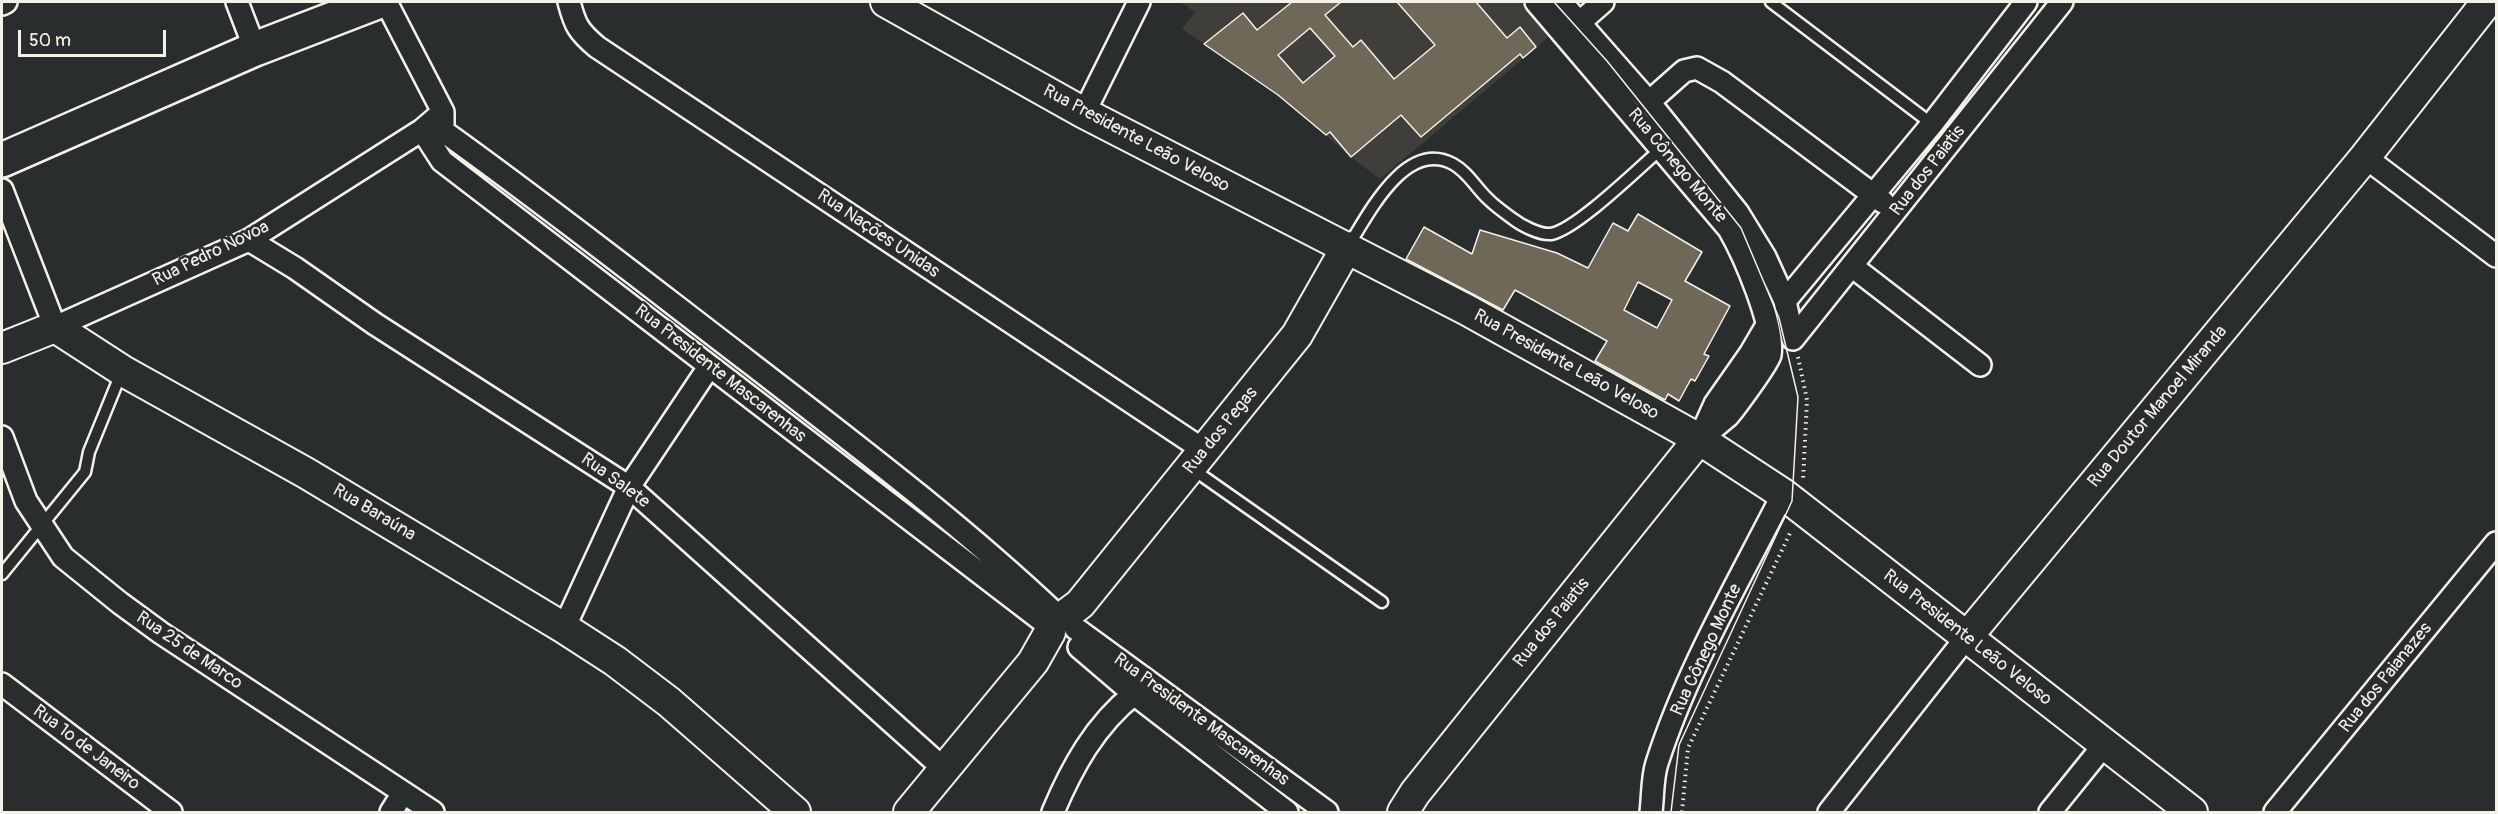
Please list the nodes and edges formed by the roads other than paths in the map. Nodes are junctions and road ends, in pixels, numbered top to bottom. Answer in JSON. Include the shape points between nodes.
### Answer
{"nodes":[{"id":1,"x":6,"y":2,"type":"edge"},
{"id":2,"x":237,"y":2,"type":"edge"},
{"id":3,"x":377,"y":2,"type":"edge"},
{"id":4,"x":386,"y":2,"type":"edge"},
{"id":5,"x":569,"y":2,"type":"edge"},
{"id":6,"x":886,"y":2,"type":"edge"},
{"id":7,"x":1139,"y":2,"type":"edge"},
{"id":8,"x":1536,"y":2,"type":"edge"},
{"id":9,"x":1561,"y":2,"type":"edge"},
{"id":10,"x":1603,"y":2,"type":"edge"},
{"id":11,"x":1771,"y":2,"type":"edge"},
{"id":12,"x":2026,"y":2,"type":"edge"},
{"id":13,"x":2062,"y":2,"type":"edge"},
{"id":14,"x":2487,"y":2,"type":"edge"},
{"id":15,"x":2,"y":4,"type":"edge"},
{"id":16,"x":1579,"y":22,"type":"junction"},
{"id":17,"x":255,"y":49,"type":"junction"},
{"id":18,"x":1950,"y":100,"type":"junction"},
{"id":19,"x":1649,"y":102,"type":"junction"},
{"id":20,"x":1084,"y":113,"type":"junction"},
{"id":21,"x":1971,"y":117,"type":"junction"},
{"id":22,"x":436,"y":124,"type":"junction"},
{"id":23,"x":1932,"y":124,"type":"junction"},
{"id":24,"x":1662,"y":148,"type":"junction"},
{"id":25,"x":2365,"y":157,"type":"junction"},
{"id":26,"x":2,"y":160,"type":"edge"},
{"id":27,"x":2,"y":190,"type":"edge"},
{"id":28,"x":1873,"y":194,"type":"junction"},
{"id":29,"x":1896,"y":212,"type":"junction"},
{"id":30,"x":249,"y":240,"type":"junction"},
{"id":31,"x":1347,"y":247,"type":"junction"},
{"id":32,"x":2496,"y":256,"type":"edge"},
{"id":33,"x":1853,"y":267,"type":"junction"},
{"id":34,"x":1785,"y":301,"type":"junction"},
{"id":35,"x":1767,"y":325,"type":"junction"},
{"id":36,"x":55,"y":327,"type":"junction"},
{"id":37,"x":1793,"y":339,"type":"joint"},
{"id":38,"x":2,"y":348,"type":"edge"},
{"id":39,"x":1770,"y":357,"type":"joint"},
{"id":40,"x":1980,"y":364,"type":"dead end"},
{"id":41,"x":709,"y":367,"type":"junction"},
{"id":42,"x":123,"y":371,"type":"junction"},
{"id":43,"x":2,"y":437,"type":"edge"},
{"id":44,"x":1699,"y":440,"type":"junction"},
{"id":45,"x":1198,"y":460,"type":"junction"},
{"id":46,"x":629,"y":487,"type":"junction"},
{"id":47,"x":1783,"y":494,"type":"junction"},
{"id":48,"x":41,"y":525,"type":"junction"},
{"id":49,"x":2496,"y":543,"type":"edge"},
{"id":50,"x":2,"y":574,"type":"edge"},
{"id":51,"x":1382,"y":602,"type":"dead end"},
{"id":52,"x":1064,"y":625,"type":"junction"},
{"id":53,"x":564,"y":628,"type":"junction"},
{"id":54,"x":1966,"y":638,"type":"junction"},
{"id":55,"x":2,"y":684,"type":"edge"},
{"id":56,"x":1134,"y":694,"type":"junction"},
{"id":57,"x":2104,"y":745,"type":"junction"},
{"id":58,"x":944,"y":769,"type":"junction"},
{"id":59,"x":403,"y":793,"type":"junction"},
{"id":60,"x":1401,"y":810,"type":"edge"},
{"id":61,"x":171,"y":813,"type":"edge"},
{"id":62,"x":391,"y":813,"type":"edge"},
{"id":63,"x":433,"y":813,"type":"edge"},
{"id":64,"x":795,"y":813,"type":"edge"},
{"id":65,"x":909,"y":813,"type":"edge"},
{"id":66,"x":1053,"y":813,"type":"edge"},
{"id":67,"x":1287,"y":813,"type":"edge"},
{"id":68,"x":1327,"y":813,"type":"edge"},
{"id":69,"x":1651,"y":813,"type":"edge"},
{"id":70,"x":1829,"y":813,"type":"edge"},
{"id":71,"x":2050,"y":813,"type":"edge"},
{"id":72,"x":2192,"y":813,"type":"edge"},
{"id":73,"x":2275,"y":813,"type":"edge"}],
"edges":[{"from":1,"to":15,"type":"street"},
{"from":2,"to":17,"type":"street"},
{"from":3,"to":17,"type":"main road"},
{"from":4,"to":22,"type":"street","name":"Rua Presidente Mascarenhas"},
{"from":5,"to":45,"type":"street","name":"Rua Nações Unidas","via":[[580,33],[597,47]]},
{"from":6,"to":20,"type":"main road","name":"Rua Presidente Leão Veloso"},
{"from":7,"to":20,"type":"street"},
{"from":8,"to":24,"type":"street","name":"Rua Cônego Monte"},
{"from":9,"to":16,"type":"street","name":"Rua Cônego Monte"},
{"from":10,"to":16,"type":"street"},
{"from":11,"to":23,"type":"lane"},
{"from":12,"to":18,"type":"street","name":"Rua dos Paiatis"},
{"from":13,"to":21,"type":"street","name":"Rua dos Paiatis"},
{"from":14,"to":25,"type":"main road","name":"Rua Doutor Manoel Miranda"},
{"from":16,"to":19,"type":"street","name":"Rua Cônego Monte"},
{"from":17,"to":26,"type":"main road"},
{"from":18,"to":21,"type":"street"},
{"from":18,"to":23,"type":"street","name":"Rua dos Paiatis"},
{"from":19,"to":28,"type":"street","via":[[1684,71],[1696,68],[1722,82]]},
{"from":19,"to":34,"type":"street","name":"Rua Cônego Monte","via":[[1738,213],[1765,257]]},
{"from":20,"to":31,"type":"main road","name":"Rua Presidente Leão Veloso"},
{"from":21,"to":29,"type":"street","name":"Rua dos Paiatis"},
{"from":22,"to":30,"type":"street","name":"Rua Pedro Novoa"},
{"from":22,"to":41,"type":"street","name":"Rua Presidente Mascarenhas","via":[[442,160]]},
{"from":22,"to":52,"type":"street","name":"Rua Presidente Mascarenhas","via":[[870,456],[1022,582]]},
{"from":23,"to":28,"type":"street","name":"Rua dos Paiatis"},
{"from":24,"to":31,"type":"lane","via":[[1571,226],[1549,234],[1522,226],[1453,164],[1439,159],[1413,163],[1393,180]]},
{"from":24,"to":35,"type":"street","name":"Rua Cônego Monte","via":[[1738,244]]},
{"from":25,"to":32,"type":"street"},
{"from":25,"to":54,"type":"main road","name":"Rua Doutor Manoel Miranda"},
{"from":27,"to":36,"type":"street"},
{"from":28,"to":29,"type":"street"},
{"from":28,"to":34,"type":"street","name":"Rua dos Paiatis"},
{"from":29,"to":33,"type":"street","name":"Rua dos Paiatis"},
{"from":30,"to":36,"type":"street","name":"Rua Pedro Novoa"},
{"from":30,"to":46,"type":"street","name":"Rua Salete"},
{"from":31,"to":44,"type":"main road","name":"Rua Presidente Leão Veloso","via":[[1527,342]]},
{"from":31,"to":45,"type":"main road","name":"Rua dos Pegas","via":[[1297,335]]},
{"from":33,"to":37,"type":"street","name":"Rua dos Paiatis"},
{"from":33,"to":40,"type":"street"},
{"from":34,"to":37,"type":"street","name":"Rua Cônego Monte"},
{"from":35,"to":39,"type":"street","name":"Rua Cônego Monte"},
{"from":35,"to":44,"type":"street","name":"Rua dos Paiatis","via":[[1715,404]]},
{"from":36,"to":38,"type":"main road","name":"Rua Pedro Novoa"},
{"from":36,"to":42,"type":"main road","name":"Rua Baraúna"},
{"from":39,"to":44,"type":"street","name":"Rua dos Paiatis","via":[[1728,415]]},
{"from":41,"to":46,"type":"street"},
{"from":41,"to":52,"type":"street","name":"Rua Presidente Mascarenhas"},
{"from":42,"to":48,"type":"lane","via":[[89,452],[85,472]]},
{"from":42,"to":53,"type":"main road","name":"Rua Baraúna","via":[[306,472]]},
{"from":43,"to":48,"type":"street","name":"Rua 25 de Marco","via":[[26,501]]},
{"from":44,"to":47,"type":"main road","name":"Rua Presidente Leão Veloso"},
{"from":44,"to":60,"type":"main road","name":"Rua dos Paiatis"},
{"from":45,"to":51,"type":"lane"},
{"from":45,"to":52,"type":"main road","name":"Rua dos Pegas"},
{"from":46,"to":53,"type":"street"},
{"from":46,"to":58,"type":"street","name":"Rua Salete"},
{"from":47,"to":54,"type":"main road","name":"Rua Presidente Leão Veloso"},
{"from":47,"to":69,"type":"street","name":"Rua Cônego Monte","via":[[1705,646],[1680,704],[1656,765]]},
{"from":48,"to":50,"type":"lane"},
{"from":48,"to":59,"type":"street","name":"Rua 25 de Marco","via":[[63,557],[120,603]]},
{"from":49,"to":73,"type":"street","name":"Rua dos Paianazes"},
{"from":52,"to":56,"type":"street","name":"Rua Presidente Mascarenhas"},
{"from":52,"to":58,"type":"main road","name":"Rua dos Pegas"},
{"from":52,"to":68,"type":"street","name":"Rua Presidente Mascarenhas"},
{"from":53,"to":64,"type":"main road","name":"Rua Baraúna","via":[[669,702]]},
{"from":54,"to":57,"type":"main road","name":"Rua Presidente Leão Veloso"},
{"from":54,"to":70,"type":"street","name":"Rua Doutor Manoel Miranda"},
{"from":55,"to":61,"type":"street","name":"Rua 1º de Janeiro"},
{"from":56,"to":66,"type":"street","via":[[1116,709],[1084,750]]},
{"from":56,"to":67,"type":"street","name":"Rua Presidente Mascarenhas"},
{"from":57,"to":71,"type":"street"},
{"from":57,"to":72,"type":"main road","name":"Rua Presidente Leão Veloso"},
{"from":58,"to":65,"type":"main road","name":"Rua dos Pegas"},
{"from":59,"to":62,"type":"street"},
{"from":59,"to":63,"type":"street","name":"Rua 25 de Marco"}]}
